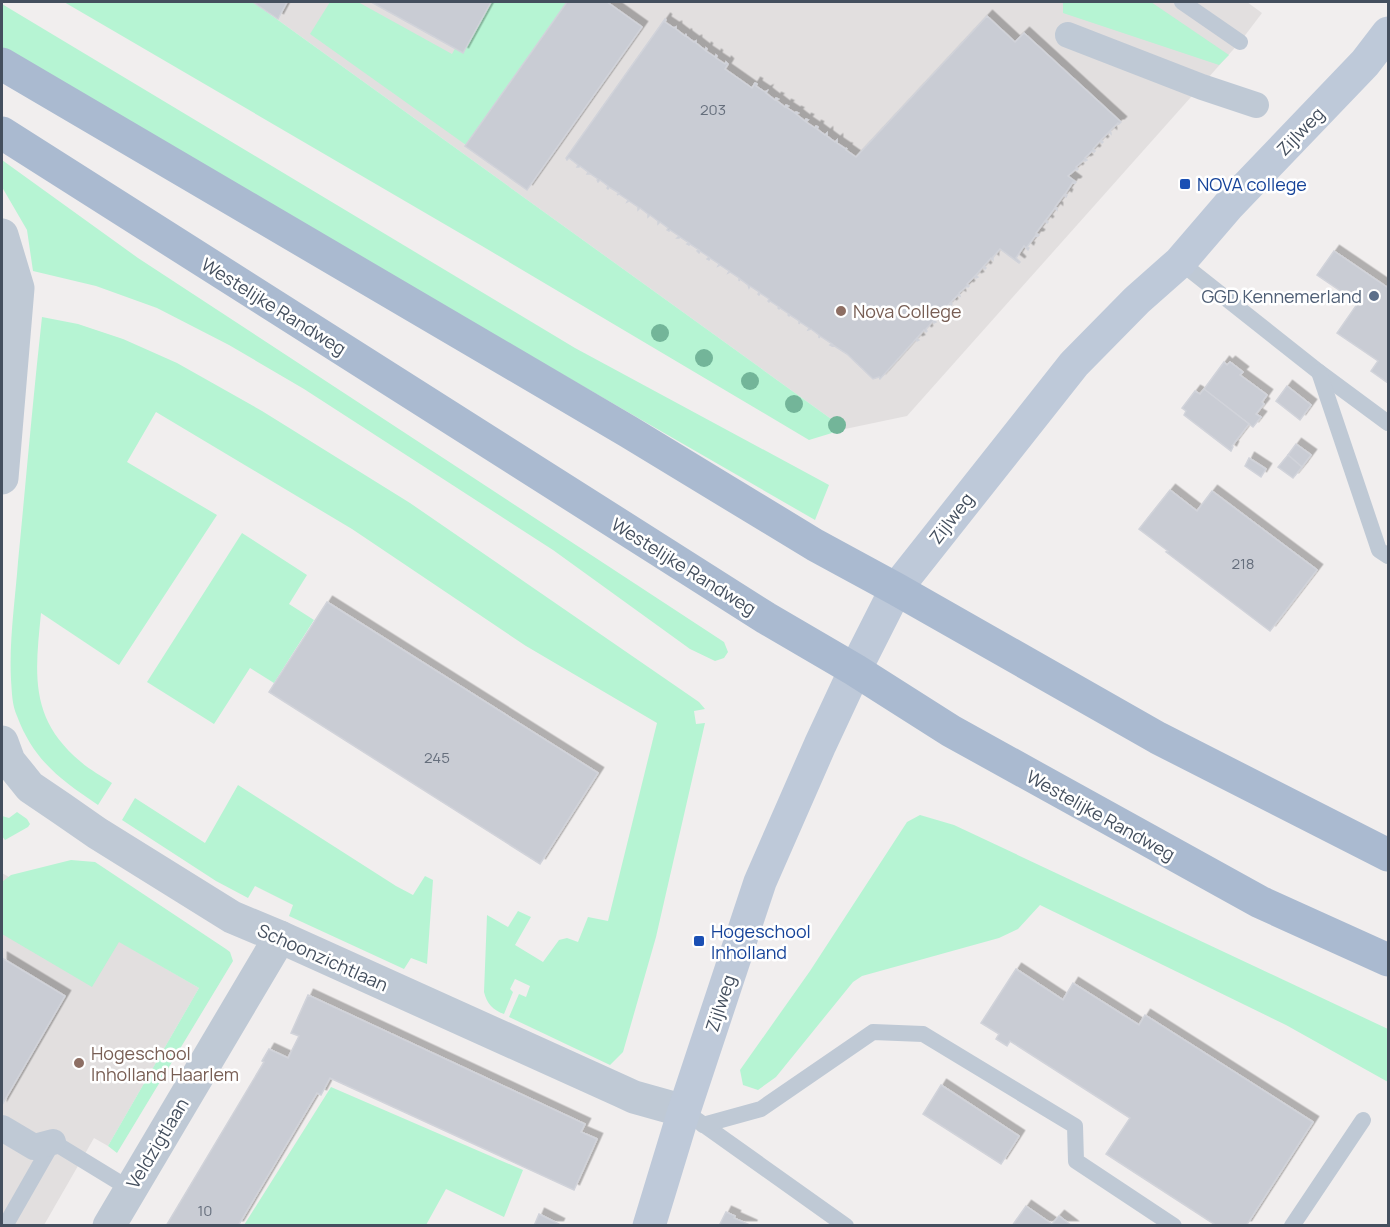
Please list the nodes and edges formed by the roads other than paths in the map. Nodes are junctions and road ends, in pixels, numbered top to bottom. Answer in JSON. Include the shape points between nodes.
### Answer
{"nodes":[{"id":1,"x":1182,"y":2,"type":"edge"},
{"id":2,"x":1389,"y":33,"type":"edge"},
{"id":3,"x":1068,"y":35,"type":"dead end"},
{"id":4,"x":1240,"y":42,"type":"dead end"},
{"id":5,"x":2,"y":64,"type":"edge"},
{"id":6,"x":1256,"y":105,"type":"dead end"},
{"id":7,"x":2,"y":133,"type":"edge"},
{"id":8,"x":2,"y":235,"type":"edge"},
{"id":9,"x":1180,"y":262,"type":"junction"},
{"id":10,"x":1319,"y":372,"type":"junction"},
{"id":11,"x":1389,"y":423,"type":"edge"},
{"id":12,"x":2,"y":478,"type":"edge"},
{"id":13,"x":1389,"y":556,"type":"edge"},
{"id":14,"x":896,"y":589,"type":"junction"},
{"id":15,"x":855,"y":670,"type":"junction"},
{"id":16,"x":4,"y":756,"type":"edge"},
{"id":17,"x":1389,"y":855,"type":"edge"},
{"id":18,"x":280,"y":937,"type":"junction"},
{"id":19,"x":1389,"y":960,"type":"edge"},
{"id":20,"x":694,"y":1118,"type":"junction"},
{"id":21,"x":1363,"y":1120,"type":"dead end"},
{"id":22,"x":2,"y":1128,"type":"edge"},
{"id":23,"x":53,"y":1142,"type":"junction"},
{"id":24,"x":130,"y":1189,"type":"junction"},
{"id":25,"x":4,"y":1226,"type":"edge"},
{"id":26,"x":109,"y":1226,"type":"edge"},
{"id":27,"x":649,"y":1226,"type":"edge"},
{"id":28,"x":846,"y":1226,"type":"edge"},
{"id":29,"x":1174,"y":1226,"type":"edge"},
{"id":30,"x":1292,"y":1226,"type":"edge"}],
"edges":[{"from":1,"to":4,"type":"lane"},
{"from":2,"to":9,"type":"main road","name":"Zijlweg"},
{"from":3,"to":6,"type":"street"},
{"from":5,"to":14,"type":"main road","via":[[815,545]]},
{"from":7,"to":15,"type":"main road","name":"Westelijke Randweg","via":[[756,612]]},
{"from":8,"to":12,"type":"street","via":[[18,288]]},
{"from":9,"to":10,"type":"lane"},
{"from":9,"to":14,"type":"main road","name":"Zijlweg","via":[[1074,364]]},
{"from":10,"to":11,"type":"lane"},
{"from":10,"to":13,"type":"lane","via":[[1379,550]]},
{"from":14,"to":15,"type":"main road","name":"Zijlweg"},
{"from":14,"to":17,"type":"main road","via":[[1158,738]]},
{"from":15,"to":19,"type":"main road","name":"Westelijke Randweg","via":[[951,732],[1260,902]]},
{"from":15,"to":20,"type":"main road","name":"Zijlweg","via":[[760,882]]},
{"from":16,"to":18,"type":"street","name":"Schoonzichtlaan","via":[[30,787],[97,833],[232,917]]},
{"from":18,"to":20,"type":"street","name":"Schoonzichtlaan","via":[[634,1097]]},
{"from":18,"to":24,"type":"street","name":"Veldzigtlaan"},
{"from":20,"to":27,"type":"main road","name":"Zijlweg"},
{"from":20,"to":28,"type":"lane"},
{"from":20,"to":29,"type":"lane","via":[[760,1109],[873,1032],[922,1034],[1075,1126],[1076,1161]]},
{"from":21,"to":30,"type":"lane"},
{"from":22,"to":23,"type":"street","via":[[34,1147]]},
{"from":23,"to":24,"type":"lane"},
{"from":23,"to":25,"type":"lane"},
{"from":24,"to":26,"type":"street","name":"Veldzigtlaan"}]}
